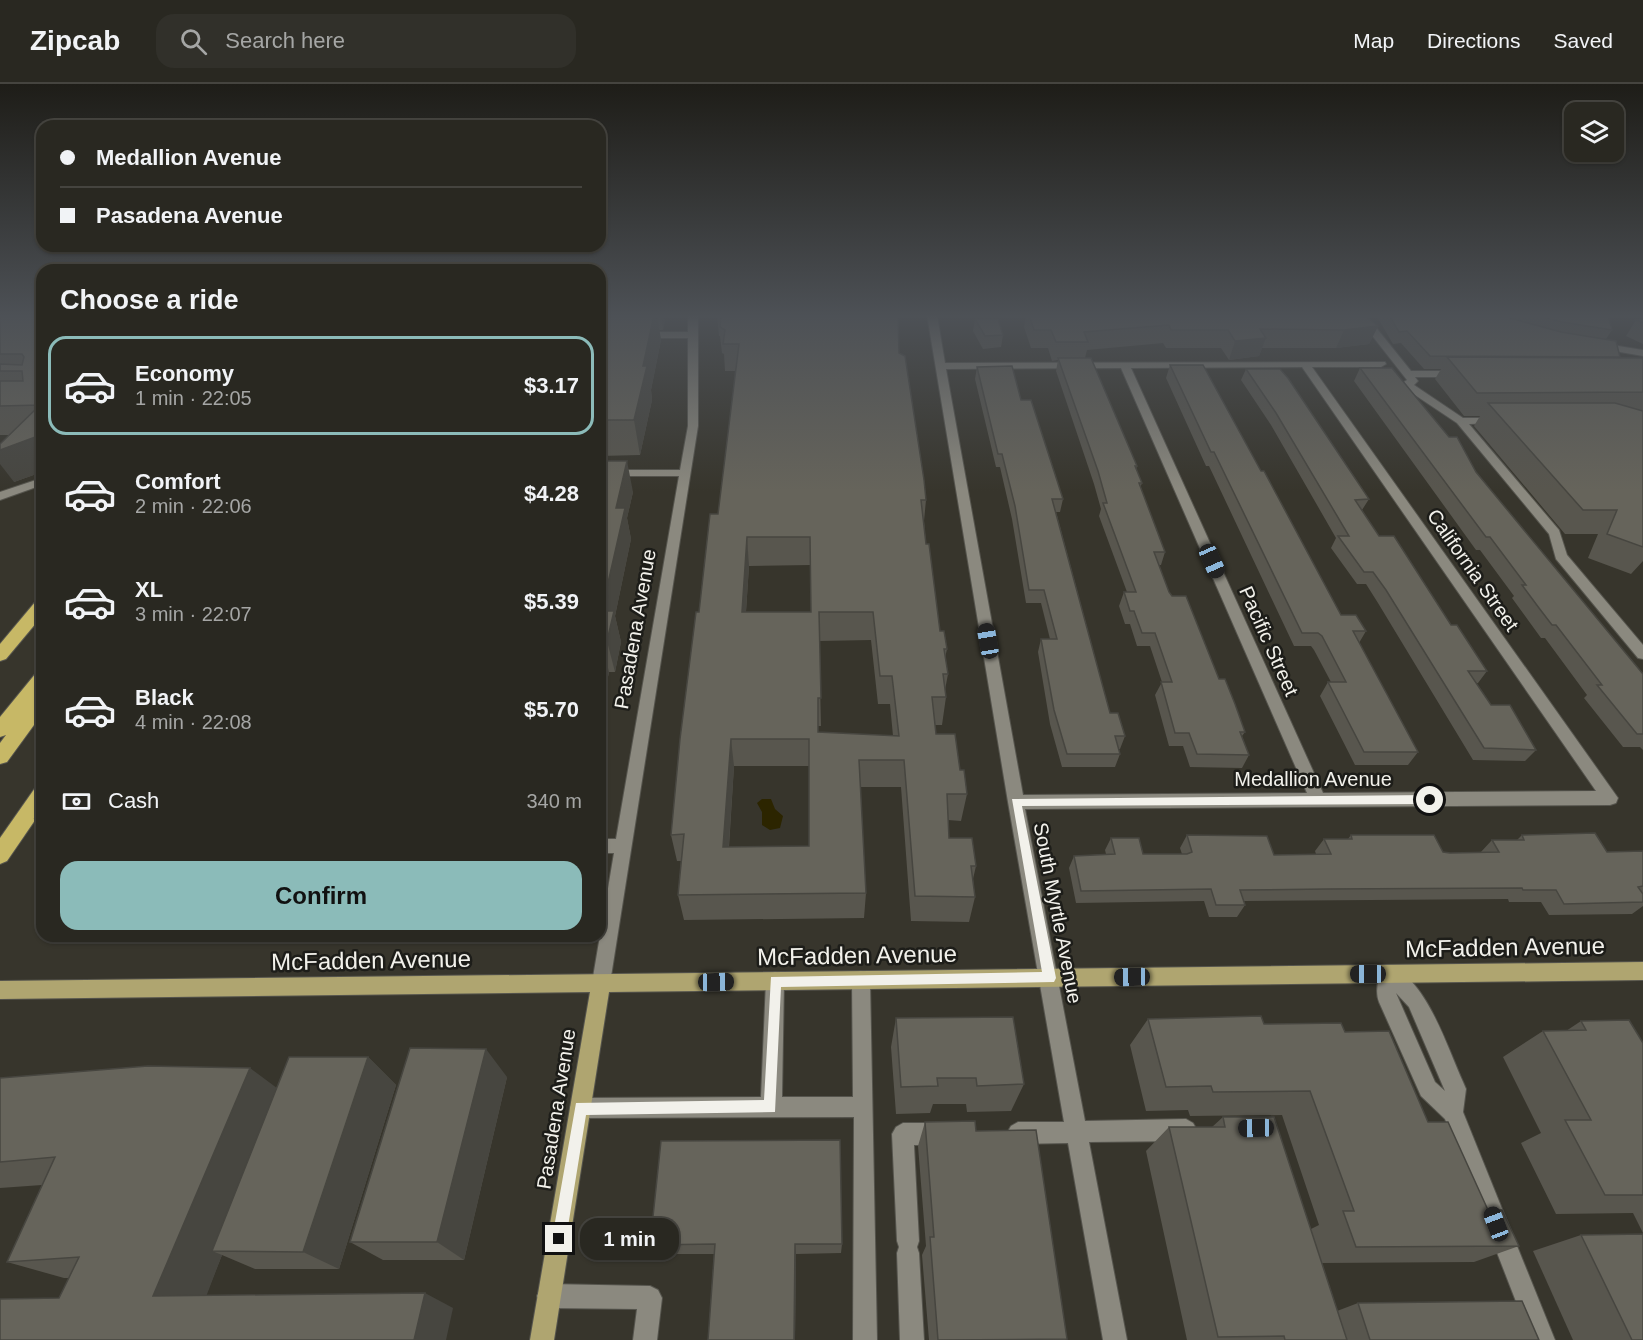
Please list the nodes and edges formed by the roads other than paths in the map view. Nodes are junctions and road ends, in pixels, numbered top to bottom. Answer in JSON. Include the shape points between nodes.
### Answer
{"nodes":[{"id":1,"x":693,"y":374,"type":"edge"},
{"id":2,"x":941,"y":374,"type":"edge"},
{"id":3,"x":1129,"y":374,"type":"edge"},
{"id":4,"x":1312,"y":374,"type":"edge"},
{"id":5,"x":1408,"y":374,"type":"joint"},
{"id":6,"x":1467,"y":374,"type":"edge"},
{"id":7,"x":1508,"y":420,"type":"edge"},
{"id":8,"x":1461,"y":421,"type":"junction"},
{"id":9,"x":606,"y":473,"type":"edge"},
{"id":10,"x":686,"y":473,"type":"junction"},
{"id":11,"x":36,"y":483,"type":"edge"},
{"id":12,"x":0,"y":496,"type":"edge"},
{"id":13,"x":36,"y":612,"type":"edge"},
{"id":14,"x":1643,"y":654,"type":"edge"},
{"id":15,"x":0,"y":655,"type":"edge"},
{"id":16,"x":36,"y":684,"type":"edge"},
{"id":17,"x":36,"y":709,"type":"edge"},
{"id":18,"x":0,"y":730,"type":"edge"},
{"id":19,"x":0,"y":757,"type":"edge"},
{"id":20,"x":1610,"y":798,"type":"joint"},
{"id":21,"x":1318,"y":801,"type":"junction"},
{"id":22,"x":1016,"y":802,"type":"junction"},
{"id":23,"x":36,"y":803,"type":"edge"},
{"id":24,"x":606,"y":846,"type":"edge"},
{"id":25,"x":623,"y":846,"type":"junction"},
{"id":26,"x":0,"y":855,"type":"edge"},
{"id":27,"x":1643,"y":971,"type":"edge"},
{"id":28,"x":1389,"y":974,"type":"junction"},
{"id":29,"x":1049,"y":978,"type":"junction"},
{"id":30,"x":861,"y":980,"type":"junction"},
{"id":31,"x":775,"y":981,"type":"junction"},
{"id":32,"x":601,"y":983,"type":"junction"},
{"id":33,"x":0,"y":990,"type":"edge"},
{"id":34,"x":771,"y":1107,"type":"junction"},
{"id":35,"x":864,"y":1107,"type":"junction"},
{"id":36,"x":580,"y":1108,"type":"junction"},
{"id":37,"x":1208,"y":1129,"type":"edge"},
{"id":38,"x":1078,"y":1132,"type":"junction"},
{"id":39,"x":961,"y":1133,"type":"edge"},
{"id":40,"x":996,"y":1133,"type":"edge"},
{"id":41,"x":549,"y":1296,"type":"junction"},
{"id":42,"x":542,"y":1340,"type":"edge"},
{"id":43,"x":645,"y":1340,"type":"edge"},
{"id":44,"x":866,"y":1340,"type":"edge"},
{"id":45,"x":912,"y":1340,"type":"edge"},
{"id":46,"x":1115,"y":1340,"type":"edge"},
{"id":47,"x":1543,"y":1340,"type":"edge"}],
"edges":[{"from":1,"to":10,"type":"street","name":"Pasadena Avenue","via":[[694,410]]},
{"from":2,"to":22,"type":"street","name":"South Myrtle Avenue"},
{"from":3,"to":21,"type":"street","name":"Pacific Street"},
{"from":4,"to":20,"type":"street","name":"California Street"},
{"from":5,"to":6,"type":"street"},
{"from":5,"to":8,"type":"street","via":[[1413,381],[1407,383],[1410,387]]},
{"from":7,"to":8,"type":"street"},
{"from":8,"to":14,"type":"street","via":[[1555,533],[1561,556]]},
{"from":9,"to":10,"type":"street"},
{"from":10,"to":25,"type":"street","name":"Pasadena Avenue"},
{"from":11,"to":12,"type":"street"},
{"from":13,"to":15,"type":"highway"},
{"from":16,"to":18,"type":"highway"},
{"from":17,"to":19,"type":"highway"},
{"from":20,"to":21,"type":"street","name":"Medallion Avenue"},
{"from":21,"to":22,"type":"street","name":"Medallion Avenue"},
{"from":22,"to":29,"type":"street","name":"South Myrtle Avenue"},
{"from":23,"to":26,"type":"highway"},
{"from":24,"to":25,"type":"street"},
{"from":25,"to":32,"type":"street","name":"Pasadena Avenue"},
{"from":27,"to":28,"type":"main road","name":"McFadden Avenue"},
{"from":28,"to":29,"type":"main road","name":"McFadden Avenue"},
{"from":28,"to":47,"type":"street","via":[[1386,996],[1428,1089],[1453,1112]]},
{"from":29,"to":30,"type":"main road","name":"McFadden Avenue"},
{"from":29,"to":38,"type":"street","name":"South Myrtle Avenue"},
{"from":30,"to":31,"type":"main road","name":"McFadden Avenue"},
{"from":30,"to":35,"type":"street"},
{"from":31,"to":32,"type":"main road","name":"McFadden Avenue"},
{"from":31,"to":34,"type":"street"},
{"from":32,"to":33,"type":"main road","name":"McFadden Avenue"},
{"from":32,"to":36,"type":"main road","name":"Pasadena Avenue"},
{"from":34,"to":35,"type":"street"},
{"from":34,"to":36,"type":"street"},
{"from":35,"to":44,"type":"street"},
{"from":36,"to":41,"type":"main road","name":"Pasadena Avenue"},
{"from":37,"to":38,"type":"street"},
{"from":38,"to":40,"type":"street"},
{"from":38,"to":46,"type":"street","name":"South Myrtle Avenue"},
{"from":39,"to":45,"type":"street","via":[[903,1134]]},
{"from":41,"to":42,"type":"main road","name":"Pasadena Avenue"},
{"from":41,"to":43,"type":"street","via":[[650,1298]]}]}
